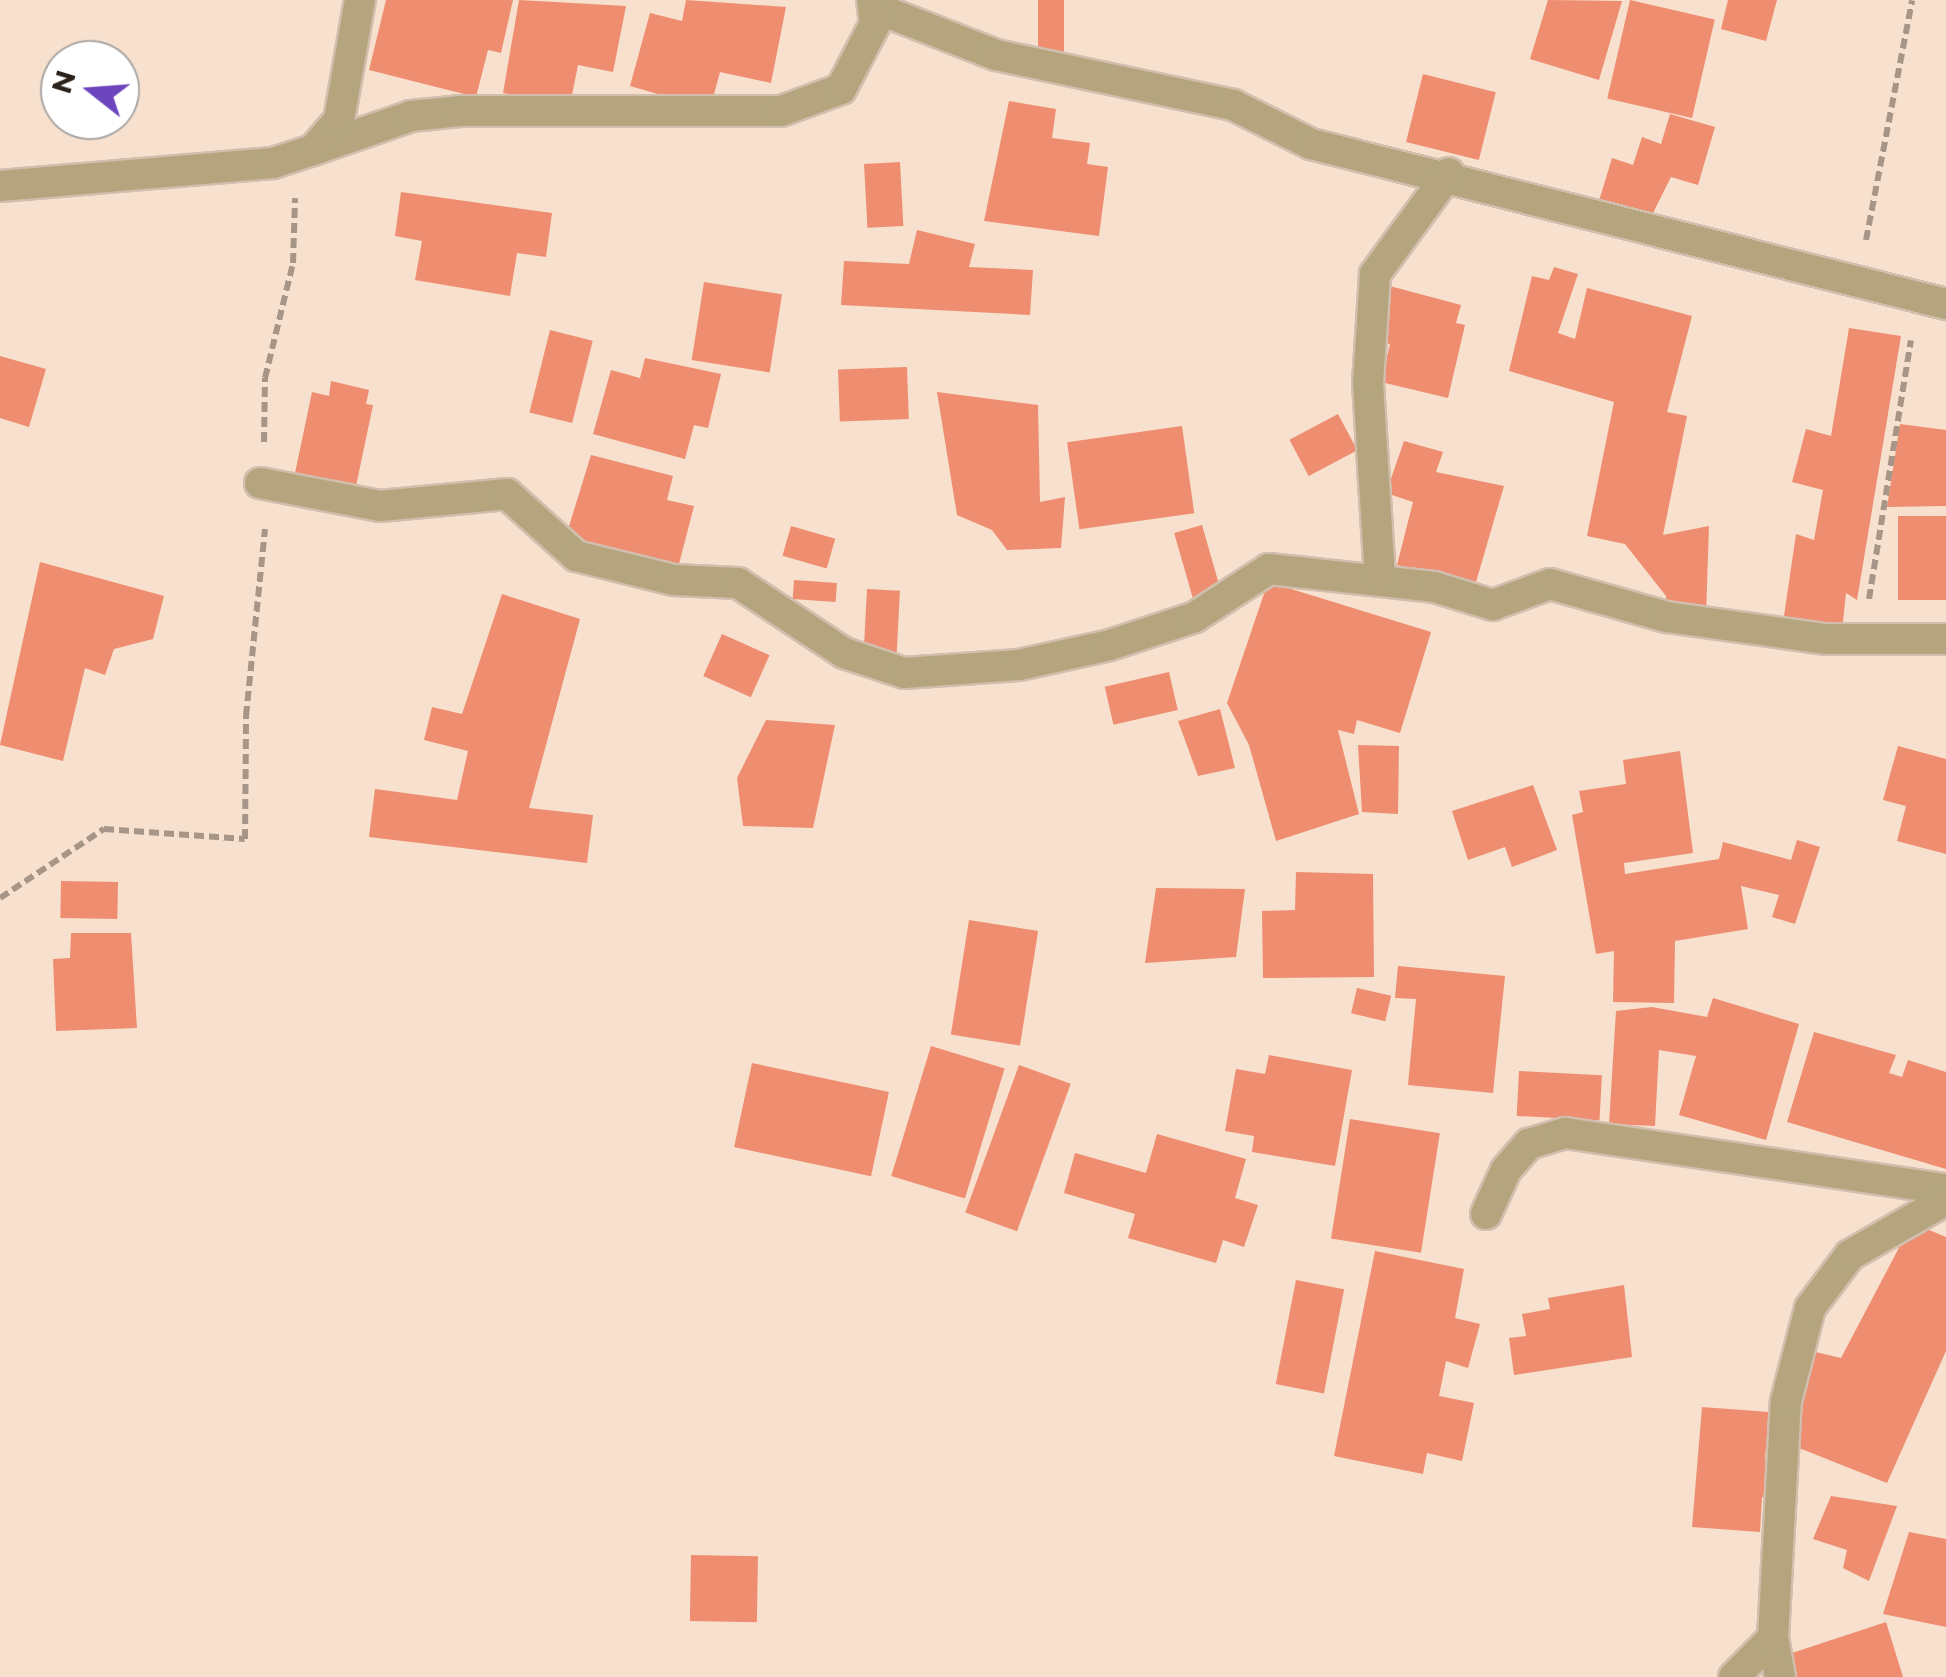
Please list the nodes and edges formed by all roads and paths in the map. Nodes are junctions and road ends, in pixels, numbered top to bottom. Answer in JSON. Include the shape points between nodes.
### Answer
{"nodes":[{"id":1,"x":360,"y":0,"type":"edge"},
{"id":2,"x":1912,"y":0,"type":"edge"},
{"id":3,"x":874,"y":4,"type":"edge"},
{"id":4,"x":302,"y":153,"type":"junction"},
{"id":5,"x":1449,"y":173,"type":"junction"},
{"id":6,"x":0,"y":186,"type":"edge"},
{"id":7,"x":1859,"y":281,"type":"junction"},
{"id":8,"x":1946,"y":304,"type":"edge"},
{"id":9,"x":260,"y":483,"type":"junction"},
{"id":10,"x":1380,"y":579,"type":"junction"},
{"id":11,"x":1824,"y":638,"type":"junction"},
{"id":12,"x":1946,"y":639,"type":"edge"},
{"id":13,"x":0,"y":898,"type":"edge"},
{"id":14,"x":1946,"y":1189,"type":"edge"},
{"id":15,"x":1946,"y":1200,"type":"edge"},
{"id":16,"x":1486,"y":1214,"type":"dead end"},
{"id":17,"x":1773,"y":1638,"type":"junction"},
{"id":18,"x":1734,"y":1677,"type":"edge"},
{"id":19,"x":1780,"y":1677,"type":"edge"}],
"edges":[{"from":1,"to":4,"type":"street","via":[[339,120]]},
{"from":2,"to":7,"type":"path"},
{"from":3,"to":4,"type":"street","via":[[862,63],[841,89],[781,111],[411,116]]},
{"from":3,"to":5,"type":"street","via":[[996,55],[1234,105],[1311,144]]},
{"from":4,"to":6,"type":"street"},
{"from":4,"to":9,"type":"path","via":[[293,263],[265,378]]},
{"from":5,"to":7,"type":"street"},
{"from":5,"to":10,"type":"street","via":[[1374,274],[1368,384]]},
{"from":7,"to":8,"type":"street"},
{"from":7,"to":11,"type":"path","via":[[1912,334],[1864,635]]},
{"from":9,"to":10,"type":"street","via":[[380,506],[507,494],[576,556],[674,580],[738,583],[844,653],[904,673],[967,672],[1110,645],[1195,616],[1269,569]]},
{"from":9,"to":13,"type":"path","via":[[266,538],[246,716],[245,839],[104,828]]},
{"from":10,"to":11,"type":"street","via":[[1492,604],[1550,584],[1667,618]]},
{"from":11,"to":12,"type":"street"},
{"from":14,"to":16,"type":"street","via":[[1566,1133],[1529,1144],[1506,1170]]},
{"from":15,"to":17,"type":"street","via":[[1850,1256],[1810,1308],[1786,1401]]},
{"from":17,"to":18,"type":"street"},
{"from":17,"to":19,"type":"street"}]}
